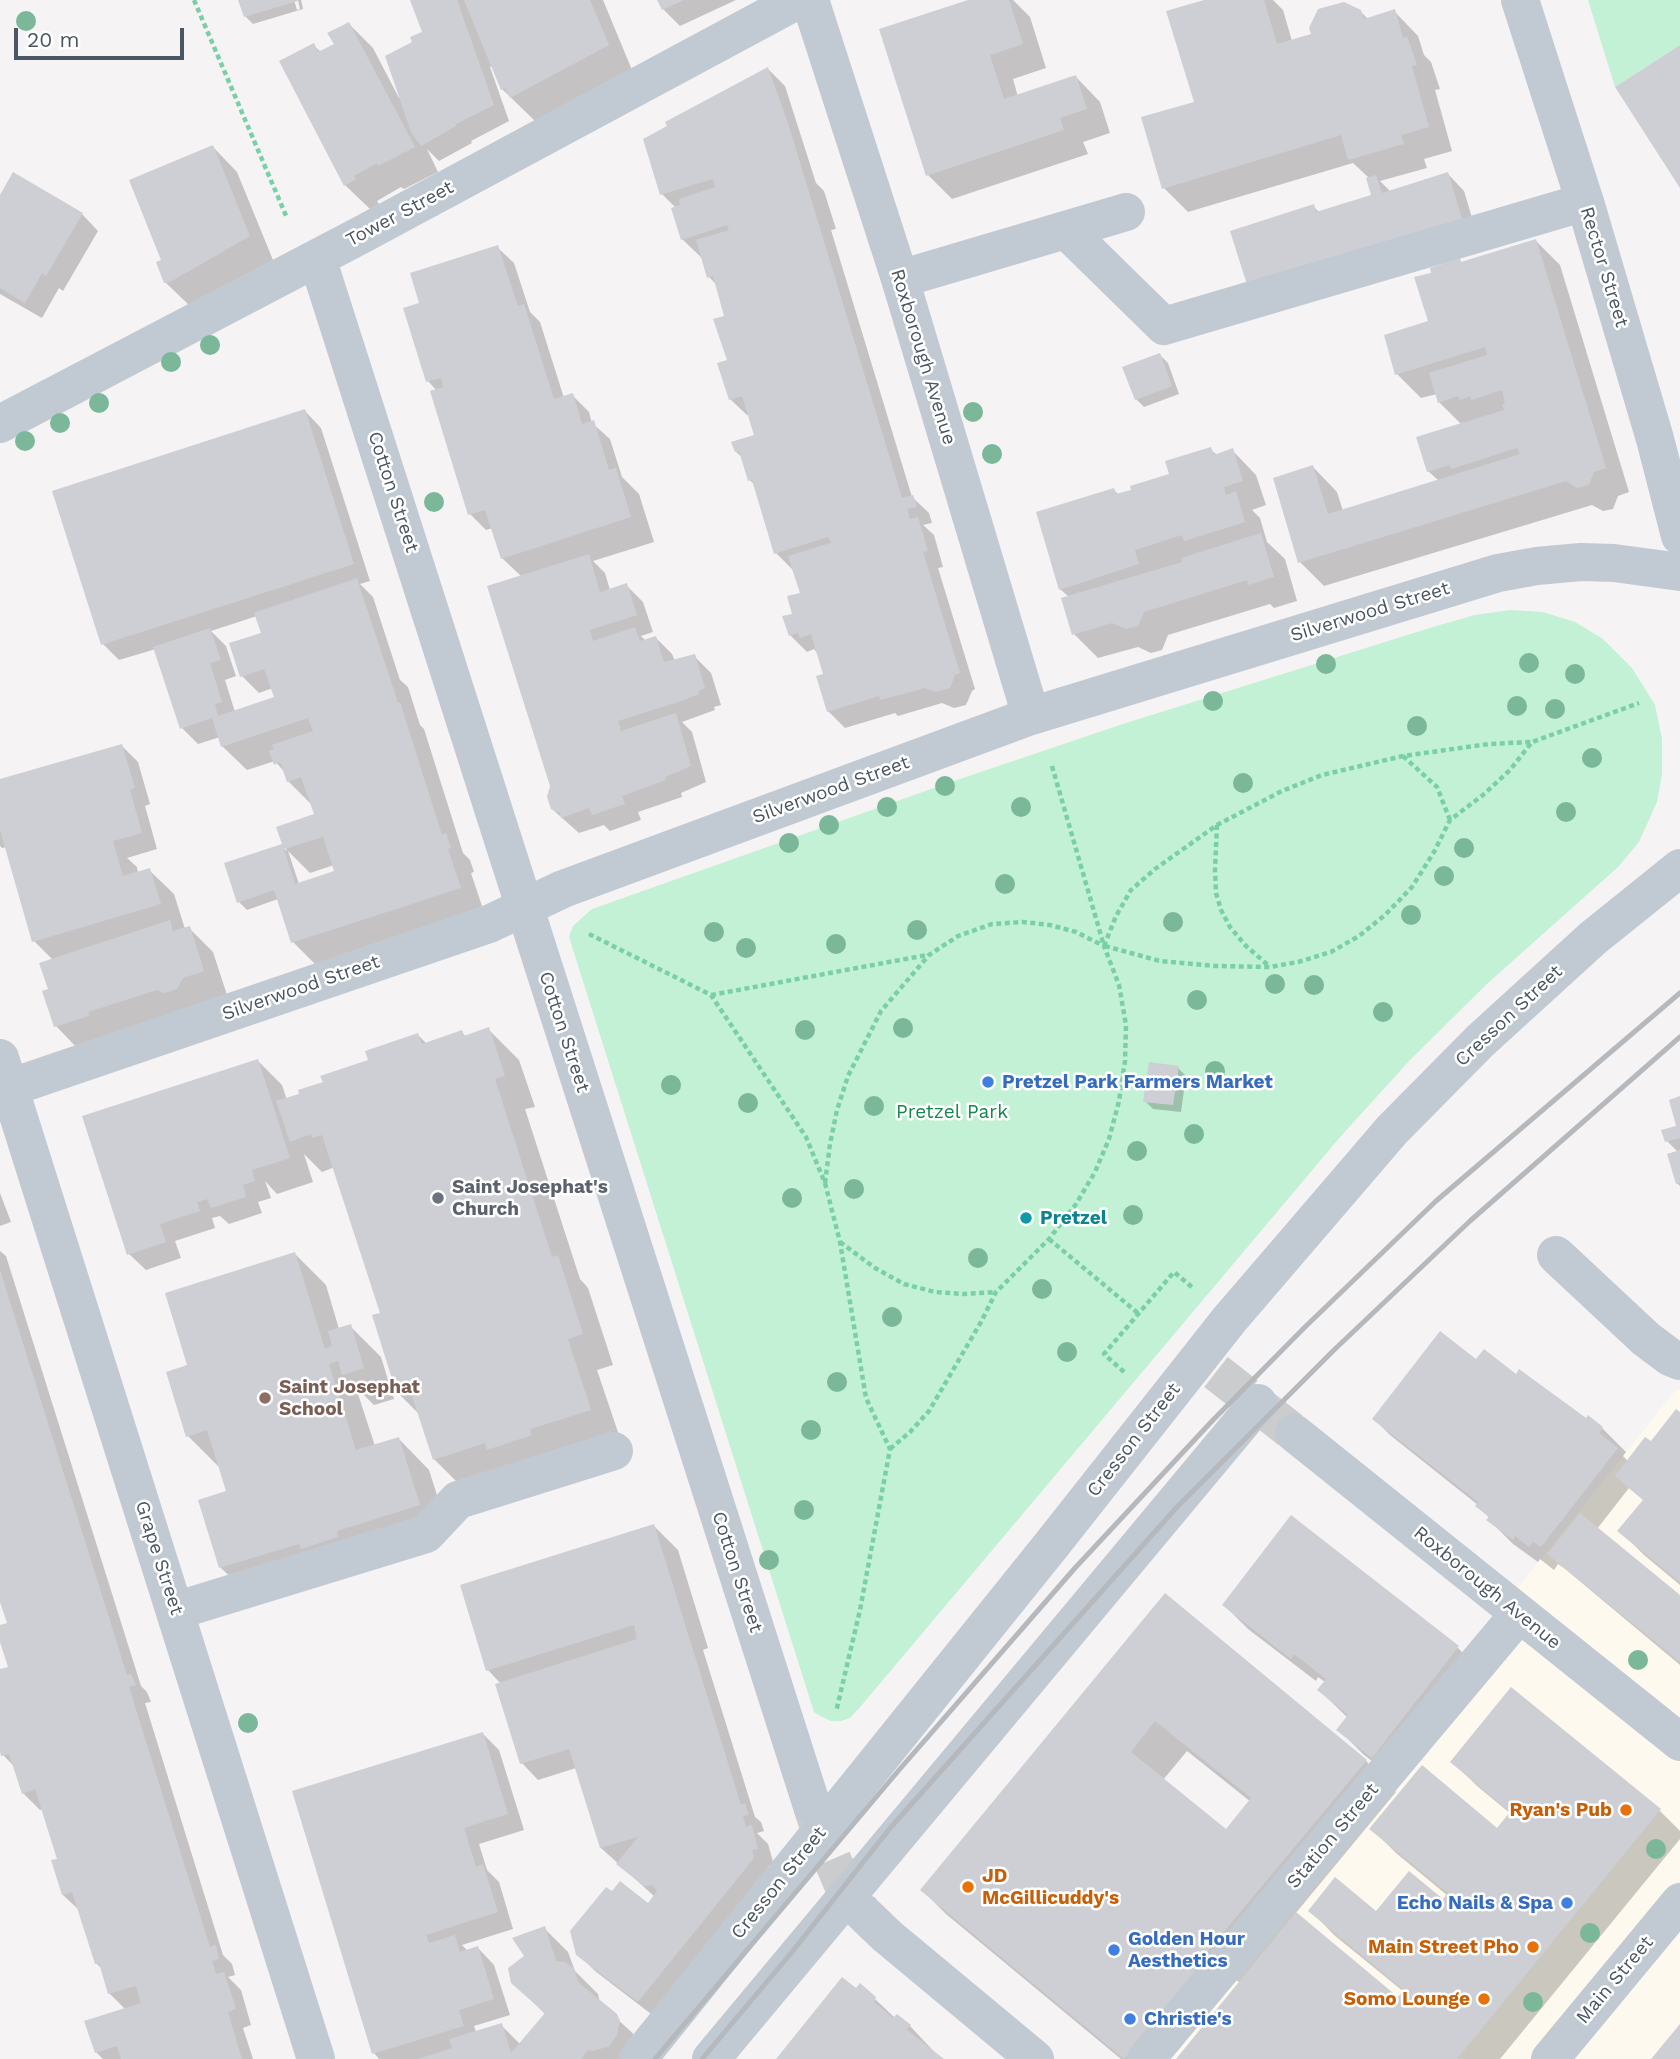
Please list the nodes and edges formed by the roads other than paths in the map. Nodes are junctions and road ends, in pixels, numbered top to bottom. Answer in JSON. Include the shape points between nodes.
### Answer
{"nodes":[{"id":1,"x":798,"y":0,"type":"edge"},
{"id":2,"x":810,"y":0,"type":"edge"},
{"id":3,"x":1520,"y":0,"type":"edge"},
{"id":4,"x":1585,"y":202,"type":"junction"},
{"id":5,"x":1126,"y":212,"type":"dead end"},
{"id":6,"x":1066,"y":230,"type":"junction"},
{"id":7,"x":317,"y":258,"type":"junction"},
{"id":8,"x":900,"y":279,"type":"junction"},
{"id":9,"x":0,"y":424,"type":"edge"},
{"id":10,"x":1680,"y":536,"type":"edge"},
{"id":11,"x":1680,"y":572,"type":"edge"},
{"id":12,"x":1031,"y":716,"type":"junction"},
{"id":13,"x":1680,"y":869,"type":"edge"},
{"id":14,"x":525,"y":907,"type":"junction"},
{"id":15,"x":3,"y":1079,"type":"edge"},
{"id":16,"x":1556,"y":1255,"type":"dead end"},
{"id":17,"x":1680,"y":1361,"type":"edge"},
{"id":18,"x":1258,"y":1404,"type":"dead end"},
{"id":19,"x":1294,"y":1433,"type":"tunnel mouth"},
{"id":20,"x":614,"y":1451,"type":"dead end"},
{"id":21,"x":175,"y":1611,"type":"junction"},
{"id":22,"x":1519,"y":1614,"type":"junction"},
{"id":23,"x":1680,"y":1742,"type":"edge"},
{"id":24,"x":812,"y":1806,"type":"tunnel mouth"},
{"id":25,"x":1680,"y":1902,"type":"edge"},
{"id":26,"x":862,"y":1912,"type":"tunnel mouth"},
{"id":27,"x":316,"y":2059,"type":"edge"},
{"id":28,"x":638,"y":2059,"type":"edge"},
{"id":29,"x":711,"y":2059,"type":"edge"},
{"id":30,"x":1035,"y":2059,"type":"edge"},
{"id":31,"x":1146,"y":2059,"type":"edge"},
{"id":32,"x":1550,"y":2059,"type":"edge"}],
"edges":[{"from":1,"to":7,"type":"street","name":"Tower Street"},
{"from":2,"to":8,"type":"street","name":"Roxborough Avenue"},
{"from":3,"to":4,"type":"street","name":"Rector Street"},
{"from":4,"to":6,"type":"street","via":[[1164,326]]},
{"from":4,"to":10,"type":"street","name":"Rector Street"},
{"from":5,"to":6,"type":"street"},
{"from":6,"to":8,"type":"street"},
{"from":7,"to":9,"type":"street","name":"Tower Street"},
{"from":7,"to":14,"type":"street","name":"Cotton Street"},
{"from":8,"to":12,"type":"street","name":"Roxborough Avenue"},
{"from":11,"to":12,"type":"street","name":"Silverwood Street","via":[[1581,562],[1498,573]]},
{"from":12,"to":14,"type":"street","name":"Silverwood Street","via":[[576,884]]},
{"from":13,"to":28,"type":"street","name":"Cresson Street","via":[[1593,938],[1480,1041],[1392,1130],[1208,1365]]},
{"from":14,"to":15,"type":"street","name":"Silverwood Street","via":[[489,924]]},
{"from":14,"to":24,"type":"street","name":"Cotton Street"},
{"from":15,"to":21,"type":"street","name":"Grape Street"},
{"from":16,"to":17,"type":"street","via":[[1646,1339]]},
{"from":18,"to":29,"type":"street"},
{"from":19,"to":22,"type":"street","name":"Roxborough Avenue"},
{"from":20,"to":21,"type":"street","via":[[458,1500],[426,1534]]},
{"from":21,"to":27,"type":"street","name":"Grape Street"},
{"from":22,"to":23,"type":"street","name":"Roxborough Avenue"},
{"from":22,"to":31,"type":"street","name":"Station Street"},
{"from":25,"to":32,"type":"street","name":"Main Street"},
{"from":26,"to":30,"type":"street"}]}
